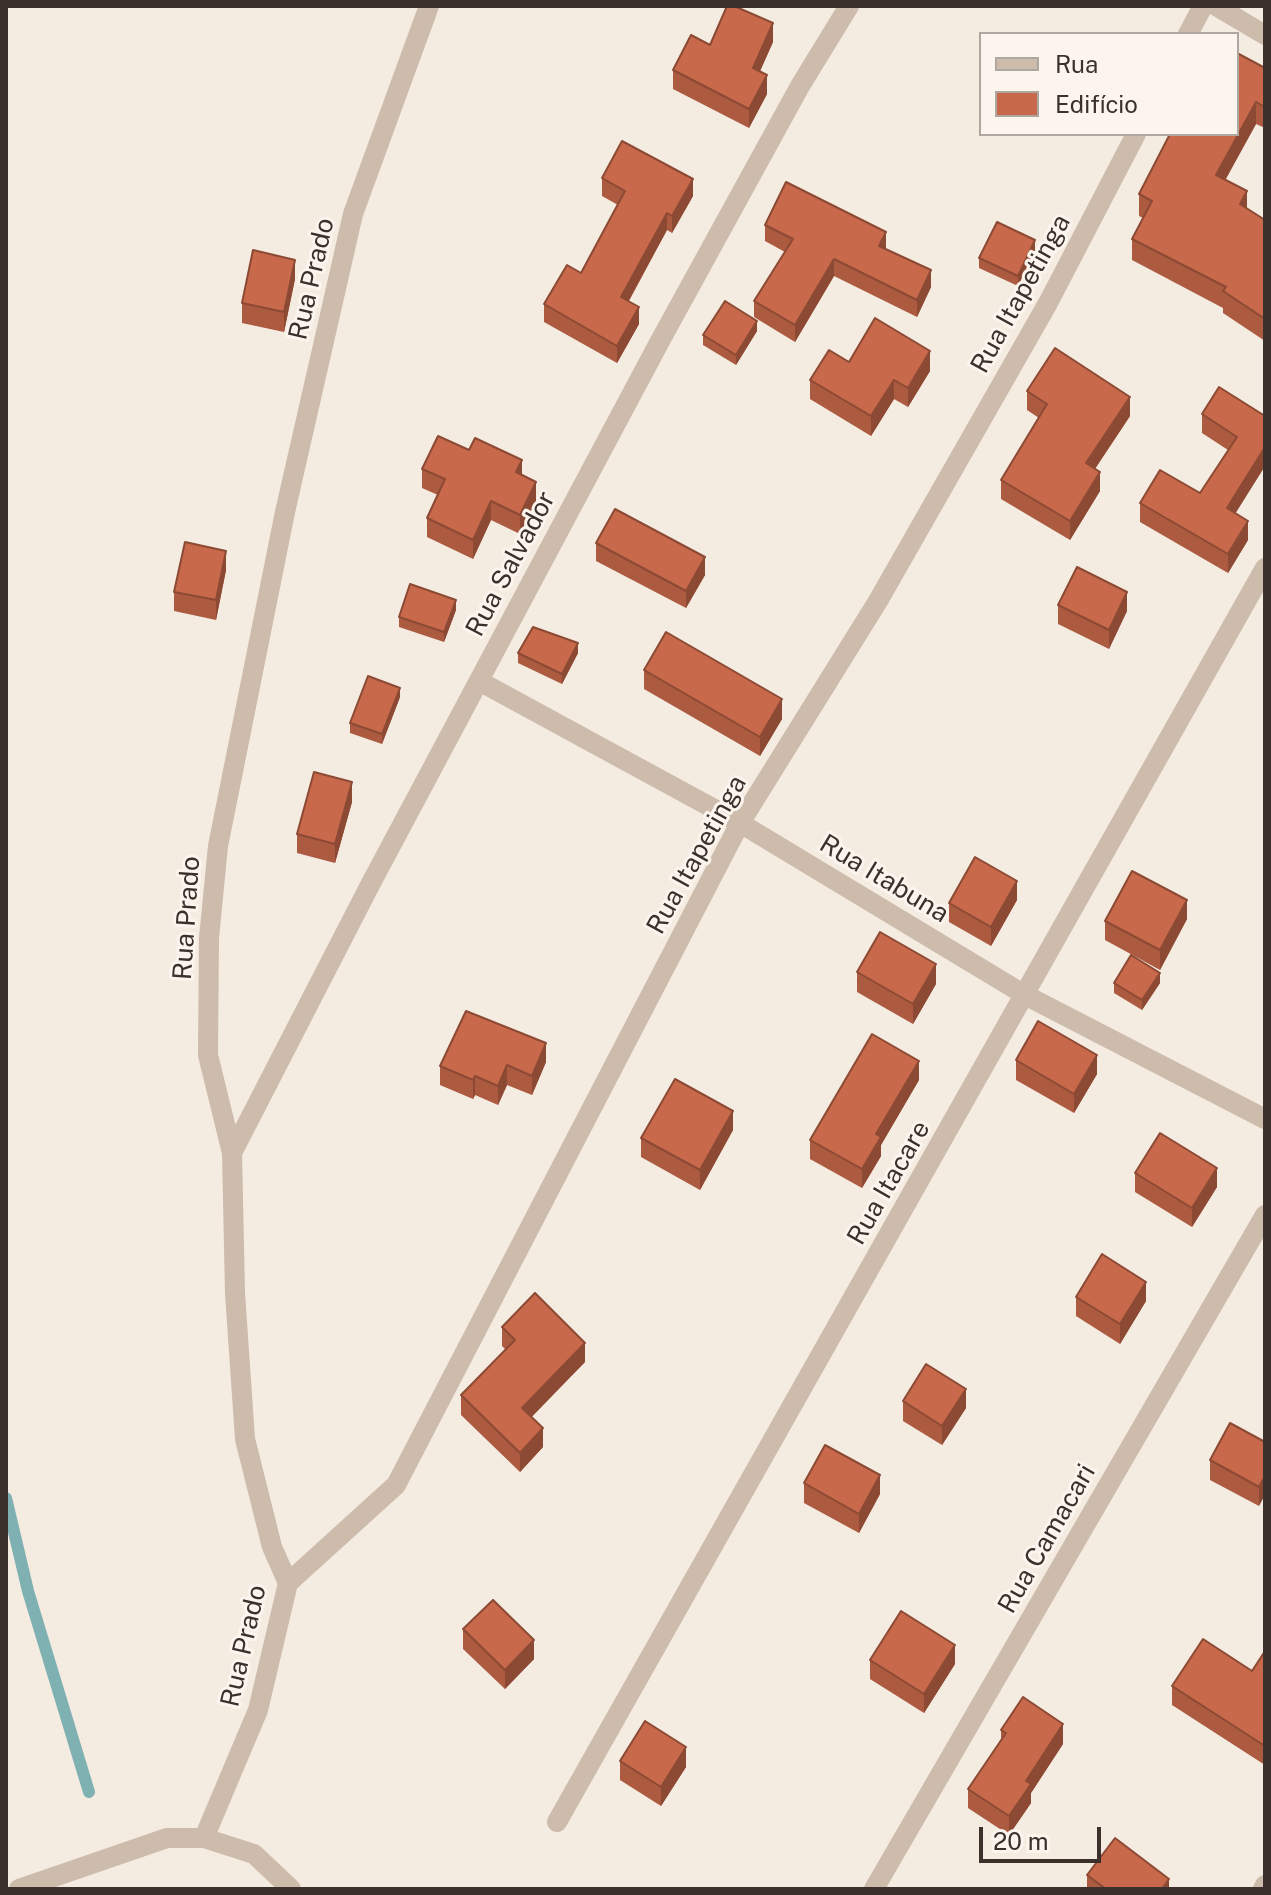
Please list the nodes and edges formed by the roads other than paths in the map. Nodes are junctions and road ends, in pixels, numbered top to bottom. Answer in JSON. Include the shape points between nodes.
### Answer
{"nodes":[{"id":1,"x":429,"y":6,"type":"edge"},
{"id":2,"x":849,"y":6,"type":"edge"},
{"id":3,"x":1203,"y":6,"type":"edge"},
{"id":4,"x":1216,"y":6,"type":"edge"},
{"id":5,"x":1189,"y":32,"type":"edge"},
{"id":6,"x":1265,"y":35,"type":"edge"},
{"id":7,"x":1135,"y":136,"type":"edge"},
{"id":8,"x":1265,"y":568,"type":"edge"},
{"id":9,"x":479,"y":681,"type":"junction"},
{"id":10,"x":740,"y":823,"type":"junction"},
{"id":11,"x":1025,"y":995,"type":"junction"},
{"id":12,"x":1265,"y":1119,"type":"edge"},
{"id":13,"x":232,"y":1153,"type":"junction"},
{"id":14,"x":1265,"y":1215,"type":"edge"},
{"id":15,"x":288,"y":1583,"type":"junction"},
{"id":16,"x":557,"y":1822,"type":"dead end"},
{"id":17,"x":204,"y":1838,"type":"junction"},
{"id":18,"x":19,"y":1889,"type":"edge"},
{"id":19,"x":291,"y":1889,"type":"edge"},
{"id":20,"x":874,"y":1889,"type":"edge"}],
"edges":[{"from":1,"to":13,"type":"street","name":"Rua Prado","via":[[353,214],[285,512],[218,846],[209,938],[208,1055]]},
{"from":2,"to":9,"type":"street","name":"Rua Salvador","via":[[660,341]]},
{"from":3,"to":5,"type":"street"},
{"from":4,"to":6,"type":"street"},
{"from":7,"to":10,"type":"street","name":"Rua Itapetinga","via":[[1048,303],[886,587]]},
{"from":8,"to":11,"type":"street","name":"Rua Itacare"},
{"from":9,"to":10,"type":"street","name":"Rua Itabuna"},
{"from":9,"to":13,"type":"street","name":"Rua Salvador"},
{"from":10,"to":11,"type":"street","name":"Rua Itabuna"},
{"from":10,"to":15,"type":"street","name":"Rua Itapetinga","via":[[396,1485]]},
{"from":11,"to":12,"type":"street","name":"Rua Itabuna"},
{"from":11,"to":16,"type":"street","name":"Rua Itacare"},
{"from":13,"to":15,"type":"street","name":"Rua Prado","via":[[245,1439],[272,1547]]},
{"from":14,"to":20,"type":"street","name":"Rua Camacari"},
{"from":15,"to":17,"type":"street","name":"Rua Prado","via":[[258,1710]]},
{"from":17,"to":18,"type":"street","via":[[167,1838]]},
{"from":17,"to":19,"type":"street","via":[[254,1854]]}]}
